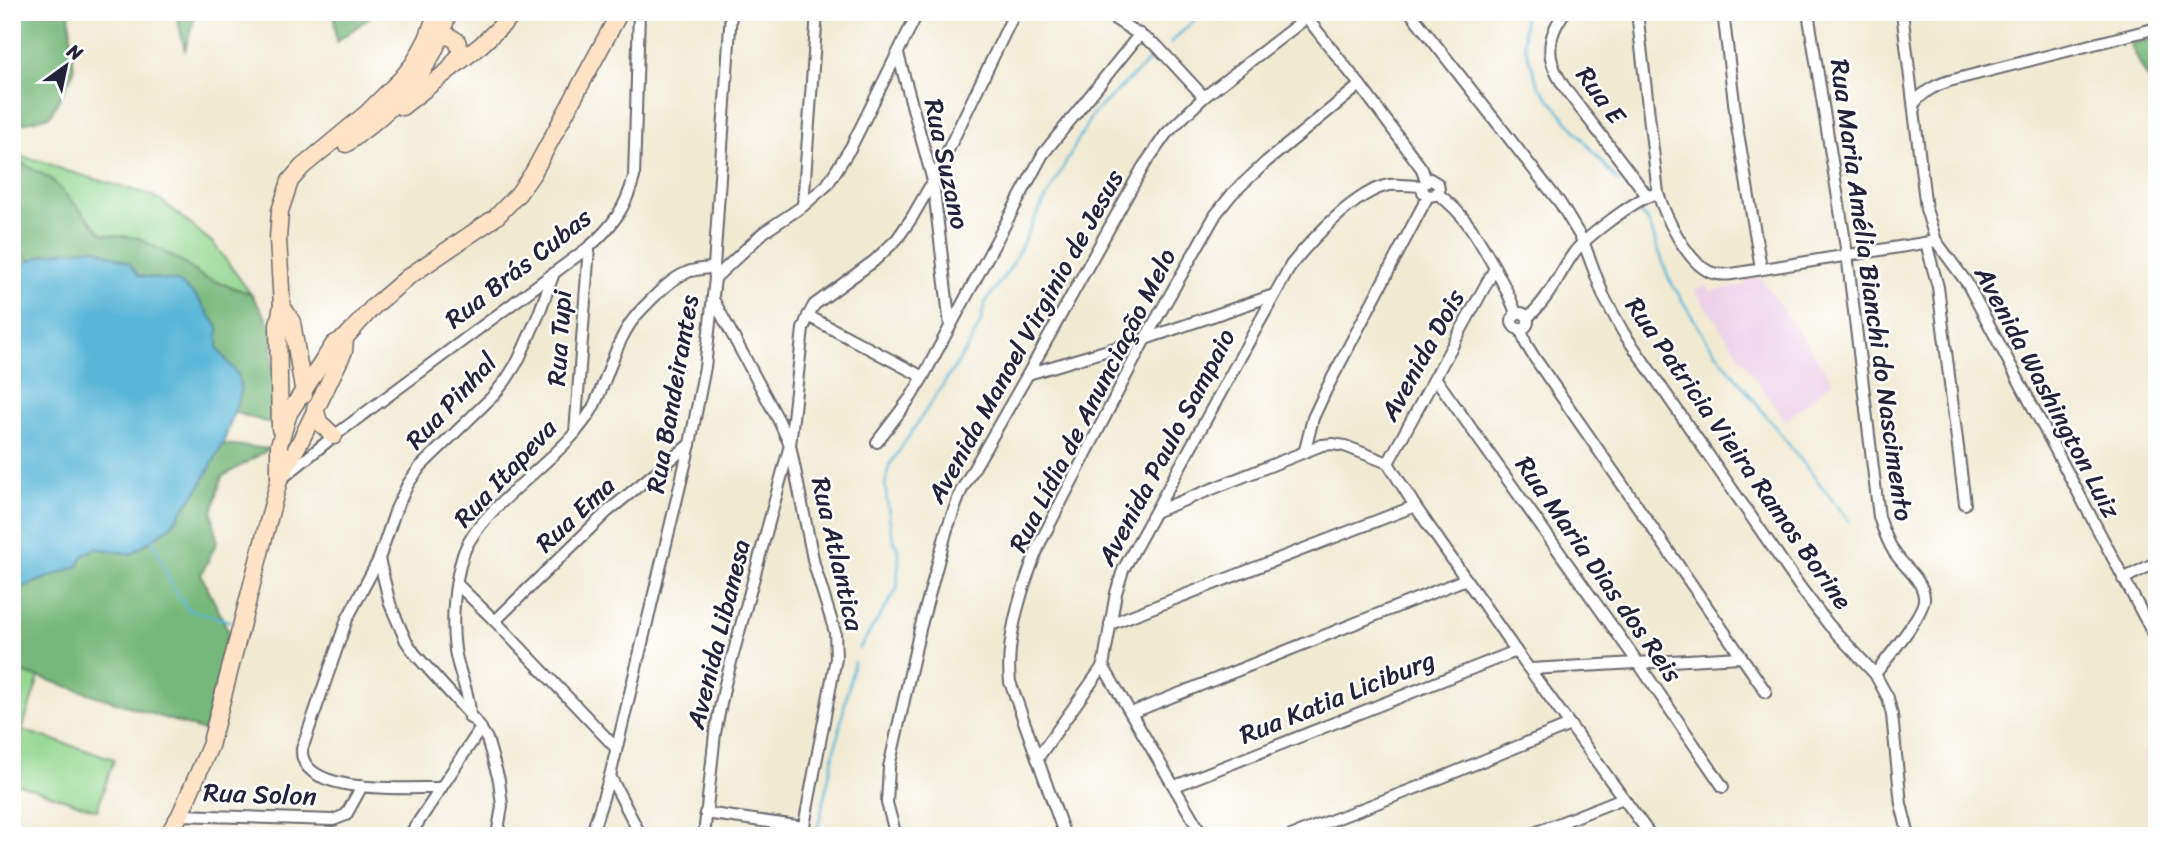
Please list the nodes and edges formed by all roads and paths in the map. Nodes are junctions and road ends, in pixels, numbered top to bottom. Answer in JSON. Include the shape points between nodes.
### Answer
{"nodes":[{"id":1,"x":437,"y":12,"type":"edge"},
{"id":2,"x":448,"y":12,"type":"edge"},
{"id":3,"x":516,"y":12,"type":"edge"},
{"id":4,"x":620,"y":12,"type":"edge"},
{"id":5,"x":639,"y":12,"type":"edge"},
{"id":6,"x":731,"y":12,"type":"edge"},
{"id":7,"x":817,"y":12,"type":"edge"},
{"id":8,"x":918,"y":12,"type":"edge"},
{"id":9,"x":1015,"y":12,"type":"edge"},
{"id":10,"x":1104,"y":12,"type":"edge"},
{"id":11,"x":1409,"y":12,"type":"edge"},
{"id":12,"x":1565,"y":12,"type":"edge"},
{"id":13,"x":1637,"y":12,"type":"edge"},
{"id":14,"x":1723,"y":12,"type":"edge"},
{"id":15,"x":1808,"y":12,"type":"edge"},
{"id":16,"x":1902,"y":12,"type":"edge"},
{"id":17,"x":1310,"y":15,"type":"edge"},
{"id":18,"x":501,"y":23,"type":"edge"},
{"id":19,"x":2157,"y":28,"type":"edge"},
{"id":20,"x":1140,"y":34,"type":"junction"},
{"id":21,"x":435,"y":38,"type":"junction"},
{"id":22,"x":460,"y":44,"type":"junction"},
{"id":23,"x":898,"y":54,"type":"junction"},
{"id":24,"x":446,"y":72,"type":"junction"},
{"id":25,"x":1360,"y":85,"type":"junction"},
{"id":26,"x":1204,"y":97,"type":"junction"},
{"id":27,"x":1914,"y":103,"type":"junction"},
{"id":28,"x":372,"y":124,"type":"junction"},
{"id":29,"x":933,"y":181,"type":"junction"},
{"id":30,"x":1424,"y":183,"type":"junction"},
{"id":31,"x":1653,"y":194,"type":"junction"},
{"id":32,"x":285,"y":195,"type":"junction"},
{"id":33,"x":1433,"y":195,"type":"junction"},
{"id":34,"x":803,"y":206,"type":"junction"},
{"id":35,"x":1583,"y":241,"type":"junction"},
{"id":36,"x":1931,"y":242,"type":"junction"},
{"id":37,"x":589,"y":247,"type":"junction"},
{"id":38,"x":1847,"y":254,"type":"junction"},
{"id":39,"x":1495,"y":268,"type":"junction"},
{"id":40,"x":1761,"y":268,"type":"junction"},
{"id":41,"x":714,"y":272,"type":"junction"},
{"id":42,"x":554,"y":273,"type":"junction"},
{"id":43,"x":1274,"y":295,"type":"junction"},
{"id":44,"x":713,"y":299,"type":"junction"},
{"id":45,"x":282,"y":306,"type":"junction"},
{"id":46,"x":1516,"y":314,"type":"junction"},
{"id":47,"x":808,"y":316,"type":"junction"},
{"id":48,"x":1528,"y":317,"type":"junction"},
{"id":49,"x":950,"y":326,"type":"junction"},
{"id":50,"x":1521,"y":330,"type":"junction"},
{"id":51,"x":345,"y":338,"type":"junction"},
{"id":52,"x":1145,"y":339,"type":"junction"},
{"id":53,"x":299,"y":362,"type":"junction"},
{"id":54,"x":318,"y":368,"type":"junction"},
{"id":55,"x":1028,"y":374,"type":"junction"},
{"id":56,"x":923,"y":377,"type":"junction"},
{"id":57,"x":1436,"y":379,"type":"junction"},
{"id":58,"x":303,"y":390,"type":"junction"},
{"id":59,"x":316,"y":408,"type":"junction"},
{"id":60,"x":575,"y":433,"type":"junction"},
{"id":61,"x":334,"y":436,"type":"junction"},
{"id":62,"x":877,"y":442,"type":"dead end"},
{"id":63,"x":690,"y":444,"type":"junction"},
{"id":64,"x":279,"y":445,"type":"junction"},
{"id":65,"x":790,"y":445,"type":"junction"},
{"id":66,"x":1305,"y":450,"type":"junction"},
{"id":67,"x":294,"y":453,"type":"junction"},
{"id":68,"x":1388,"y":463,"type":"junction"},
{"id":69,"x":279,"y":480,"type":"junction"},
{"id":70,"x":1965,"y":504,"type":"dead end"},
{"id":71,"x":1415,"y":506,"type":"junction"},
{"id":72,"x":1157,"y":511,"type":"junction"},
{"id":73,"x":379,"y":559,"type":"junction"},
{"id":74,"x":2157,"y":562,"type":"edge"},
{"id":75,"x":1466,"y":579,"type":"junction"},
{"id":76,"x":2123,"y":579,"type":"junction"},
{"id":77,"x":457,"y":584,"type":"junction"},
{"id":78,"x":495,"y":621,"type":"junction"},
{"id":79,"x":1110,"y":624,"type":"junction"},
{"id":80,"x":2157,"y":641,"type":"edge"},
{"id":81,"x":1516,"y":650,"type":"junction"},
{"id":82,"x":1740,"y":657,"type":"junction"},
{"id":83,"x":1639,"y":664,"type":"junction"},
{"id":84,"x":1103,"y":666,"type":"junction"},
{"id":85,"x":1531,"y":669,"type":"junction"},
{"id":86,"x":1875,"y":674,"type":"junction"},
{"id":87,"x":1766,"y":692,"type":"dead end"},
{"id":88,"x":1131,"y":713,"type":"junction"},
{"id":89,"x":470,"y":717,"type":"junction"},
{"id":90,"x":1570,"y":725,"type":"junction"},
{"id":91,"x":481,"y":728,"type":"junction"},
{"id":92,"x":616,"y":748,"type":"junction"},
{"id":93,"x":1037,"y":759,"type":"junction"},
{"id":94,"x":610,"y":776,"type":"junction"},
{"id":95,"x":362,"y":786,"type":"junction"},
{"id":96,"x":1175,"y":786,"type":"junction"},
{"id":97,"x":1723,"y":787,"type":"dead end"},
{"id":98,"x":441,"y":788,"type":"junction"},
{"id":99,"x":1623,"y":798,"type":"junction"},
{"id":100,"x":705,"y":813,"type":"junction"},
{"id":101,"x":180,"y":814,"type":"junction"},
{"id":102,"x":803,"y":831,"type":"edge"},
{"id":103,"x":593,"y":833,"type":"edge"},
{"id":104,"x":167,"y":836,"type":"edge"},
{"id":105,"x":410,"y":836,"type":"edge"},
{"id":106,"x":497,"y":836,"type":"edge"},
{"id":107,"x":641,"y":836,"type":"edge"},
{"id":108,"x":704,"y":836,"type":"edge"},
{"id":109,"x":896,"y":836,"type":"edge"},
{"id":110,"x":1065,"y":836,"type":"edge"},
{"id":111,"x":1203,"y":836,"type":"edge"},
{"id":112,"x":1291,"y":836,"type":"edge"},
{"id":113,"x":1527,"y":836,"type":"edge"},
{"id":114,"x":1651,"y":836,"type":"edge"},
{"id":115,"x":1909,"y":836,"type":"edge"}],
"edges":[{"from":1,"to":21,"type":"main road"},
{"from":2,"to":21,"type":"main road"},
{"from":3,"to":18,"type":"main road"},
{"from":4,"to":51,"type":"main road","via":[[518,194],[484,227],[408,277]]},
{"from":5,"to":37,"type":"street","name":"Rua Brás Cubas","via":[[634,177],[618,217]]},
{"from":6,"to":41,"type":"street","name":"Rua Bandeirantes"},
{"from":7,"to":34,"type":"street"},
{"from":8,"to":23,"type":"street"},
{"from":9,"to":29,"type":"street"},
{"from":10,"to":20,"type":"street"},
{"from":11,"to":35,"type":"street","name":"Rua Patricia Vieira Ramos Borine","via":[[1560,203]]},
{"from":12,"to":31,"type":"street","name":"Rua E","via":[[1551,39],[1556,72]]},
{"from":13,"to":31,"type":"street"},
{"from":14,"to":40,"type":"street"},
{"from":15,"to":38,"type":"street","name":"Rua Maria Amélia Bianchi do Nascimento"},
{"from":16,"to":27,"type":"street"},
{"from":17,"to":25,"type":"street"},
{"from":17,"to":26,"type":"street","name":"Avenida Manoel Virginio de Jesus"},
{"from":18,"to":22,"type":"main road","via":[[479,40]]},
{"from":18,"to":24,"type":"main road"},
{"from":19,"to":27,"type":"street","via":[[1949,81],[1923,93]]},
{"from":20,"to":26,"type":"street"},
{"from":20,"to":49,"type":"street","via":[[1043,153]]},
{"from":21,"to":22,"type":"main road","via":[[454,38]]},
{"from":21,"to":28,"type":"main road","via":[[426,69]]},
{"from":21,"to":32,"type":"main road","via":[[367,113],[295,174]]},
{"from":22,"to":24,"type":"main road","via":[[459,56]]},
{"from":23,"to":29,"type":"street","name":"Rua Suzano"},
{"from":23,"to":34,"type":"street","via":[[836,173]]},
{"from":24,"to":28,"type":"main road"},
{"from":25,"to":30,"type":"street","via":[[1422,169]]},
{"from":25,"to":52,"type":"street","name":"Rua Lídia de Anunciação Melo","via":[[1266,162],[1216,214]]},
{"from":26,"to":55,"type":"street","name":"Avenida Manoel Virginio de Jesus","via":[[1166,134],[1143,167]]},
{"from":27,"to":36,"type":"street"},
{"from":28,"to":32,"type":"main road"},
{"from":29,"to":47,"type":"street","via":[[897,239],[814,305]]},
{"from":29,"to":49,"type":"street","name":"Rua Suzano"},
{"from":30,"to":33,"type":"street","via":[[1436,181],[1439,187]]},
{"from":30,"to":43,"type":"street","name":"Avenida Paulo Sampaio","via":[[1370,191],[1304,249]]},
{"from":31,"to":35,"type":"street"},
{"from":31,"to":40,"type":"street","via":[[1707,271],[1718,275]]},
{"from":32,"to":45,"type":"main road","via":[[278,222]]},
{"from":33,"to":39,"type":"street","via":[[1465,218]]},
{"from":33,"to":66,"type":"street","via":[[1332,378],[1313,418]]},
{"from":34,"to":41,"type":"street"},
{"from":35,"to":48,"type":"street"},
{"from":35,"to":86,"type":"street","name":"Rua Patricia Vieira Ramos Borine","via":[[1623,332],[1800,587]]},
{"from":36,"to":38,"type":"street"},
{"from":36,"to":70,"type":"street"},
{"from":36,"to":76,"type":"street","name":"Avenida Washington Luiz","via":[[1966,283]]},
{"from":37,"to":42,"type":"street","name":"Rua Brás Cubas"},
{"from":37,"to":60,"type":"street","name":"Rua Tupi"},
{"from":38,"to":40,"type":"street"},
{"from":38,"to":86,"type":"street","name":"Rua Maria Amélia Bianchi do Nascimento","via":[[1879,517],[1894,553],[1925,598],[1919,614]]},
{"from":39,"to":46,"type":"street"},
{"from":39,"to":57,"type":"street","name":"Avenida Dois"},
{"from":41,"to":44,"type":"street","name":"Rua Bandeirantes"},
{"from":41,"to":60,"type":"street","name":"Rua Itapeva","via":[[688,272],[631,322],[589,416]]},
{"from":42,"to":61,"type":"street","name":"Rua Brás Cubas"},
{"from":42,"to":73,"type":"street","name":"Rua Pinhal","via":[[518,361],[494,396],[408,484]]},
{"from":43,"to":52,"type":"street"},
{"from":43,"to":72,"type":"street","name":"Avenida Paulo Sampaio"},
{"from":44,"to":63,"type":"street","name":"Rua Bandeirantes"},
{"from":44,"to":65,"type":"street","name":"Rua Atlantica"},
{"from":45,"to":53,"type":"main road","via":[[292,322]]},
{"from":45,"to":64,"type":"main road","via":[[278,325]]},
{"from":46,"to":48,"type":"street"},
{"from":46,"to":50,"type":"street","via":[[1512,323]]},
{"from":47,"to":56,"type":"street"},
{"from":47,"to":65,"type":"street"},
{"from":48,"to":50,"type":"street","via":[[1527,327]]},
{"from":49,"to":56,"type":"street"},
{"from":50,"to":82,"type":"street","via":[[1534,358]]},
{"from":51,"to":54,"type":"main road","via":[[334,344]]},
{"from":51,"to":59,"type":"main road","via":[[344,351]]},
{"from":52,"to":55,"type":"street"},
{"from":52,"to":93,"type":"street","name":"Rua Lídia de Anunciação Melo","via":[[1040,543],[1021,600],[1010,649],[1010,682]]},
{"from":53,"to":54,"type":"main road"},
{"from":53,"to":58,"type":"main road"},
{"from":54,"to":58,"type":"main road"},
{"from":55,"to":109,"type":"street","name":"Avenida Manoel Virginio de Jesus","via":[[961,491],[947,529],[889,767],[887,803]]},
{"from":56,"to":62,"type":"street"},
{"from":57,"to":68,"type":"street","name":"Avenida Dois"},
{"from":57,"to":83,"type":"street","name":"Rua Maria Dias dos Reis"},
{"from":58,"to":64,"type":"main road","via":[[289,413]]},
{"from":58,"to":67,"type":"main road"},
{"from":59,"to":61,"type":"main road","via":[[319,422]]},
{"from":59,"to":67,"type":"main road"},
{"from":60,"to":77,"type":"street","name":"Rua Itapeva","via":[[480,525],[463,555]]},
{"from":61,"to":69,"type":"street","name":"Rua Brás Cubas"},
{"from":63,"to":78,"type":"street","name":"Rua Ema","via":[[607,512]]},
{"from":63,"to":92,"type":"street","name":"Rua Bandeirantes"},
{"from":64,"to":69,"type":"main road"},
{"from":65,"to":100,"type":"street","name":"Avenida Libanesa","via":[[725,684]]},
{"from":65,"to":102,"type":"street","name":"Rua Atlantica","via":[[836,647]]},
{"from":66,"to":68,"type":"street","via":[[1333,444]]},
{"from":66,"to":72,"type":"street"},
{"from":67,"to":69,"type":"main road"},
{"from":68,"to":71,"type":"street"},
{"from":69,"to":101,"type":"main road","via":[[220,712]]},
{"from":71,"to":75,"type":"street"},
{"from":71,"to":79,"type":"street"},
{"from":72,"to":79,"type":"street","name":"Avenida Paulo Sampaio","via":[[1123,570]]},
{"from":73,"to":89,"type":"street","via":[[390,604],[406,640]]},
{"from":73,"to":95,"type":"street","name":"Rua Pinhal","via":[[347,619],[301,757],[316,775],[338,784]]},
{"from":74,"to":76,"type":"street"},
{"from":75,"to":81,"type":"street"},
{"from":75,"to":88,"type":"street"},
{"from":76,"to":80,"type":"street","name":"Avenida Washington Luiz"},
{"from":77,"to":78,"type":"street"},
{"from":77,"to":89,"type":"street","name":"Rua Itapeva","via":[[455,649]]},
{"from":78,"to":92,"type":"street"},
{"from":79,"to":84,"type":"street","name":"Avenida Paulo Sampaio"},
{"from":81,"to":85,"type":"street"},
{"from":81,"to":96,"type":"street","name":"Rua Katia Liciburg"},
{"from":82,"to":83,"type":"street"},
{"from":82,"to":87,"type":"street"},
{"from":83,"to":85,"type":"street"},
{"from":83,"to":97,"type":"street","name":"Rua Maria Dias dos Reis"},
{"from":84,"to":88,"type":"street"},
{"from":84,"to":93,"type":"street"},
{"from":85,"to":90,"type":"street"},
{"from":86,"to":115,"type":"street","name":"Rua Patricia Vieira Ramos Borine","via":[[1892,715]]},
{"from":88,"to":96,"type":"street"},
{"from":89,"to":91,"type":"street"},
{"from":90,"to":99,"type":"street"},
{"from":90,"to":112,"type":"street"},
{"from":91,"to":98,"type":"street"},
{"from":91,"to":106,"type":"street","via":[[499,780],[502,806]]},
{"from":92,"to":94,"type":"street","name":"Rua Bandeirantes"},
{"from":93,"to":110,"type":"street","name":"Rua Lídia de Anunciação Melo"},
{"from":94,"to":103,"type":"street","name":"Rua Bandeirantes"},
{"from":94,"to":107,"type":"street"},
{"from":95,"to":98,"type":"street"},
{"from":95,"to":101,"type":"street","name":"Rua Solon","via":[[346,815],[334,820]]},
{"from":96,"to":111,"type":"street"},
{"from":98,"to":105,"type":"street"},
{"from":99,"to":113,"type":"street"},
{"from":99,"to":114,"type":"street"},
{"from":100,"to":102,"type":"street"},
{"from":100,"to":108,"type":"street","name":"Avenida Libanesa"},
{"from":101,"to":104,"type":"main road"}]}
